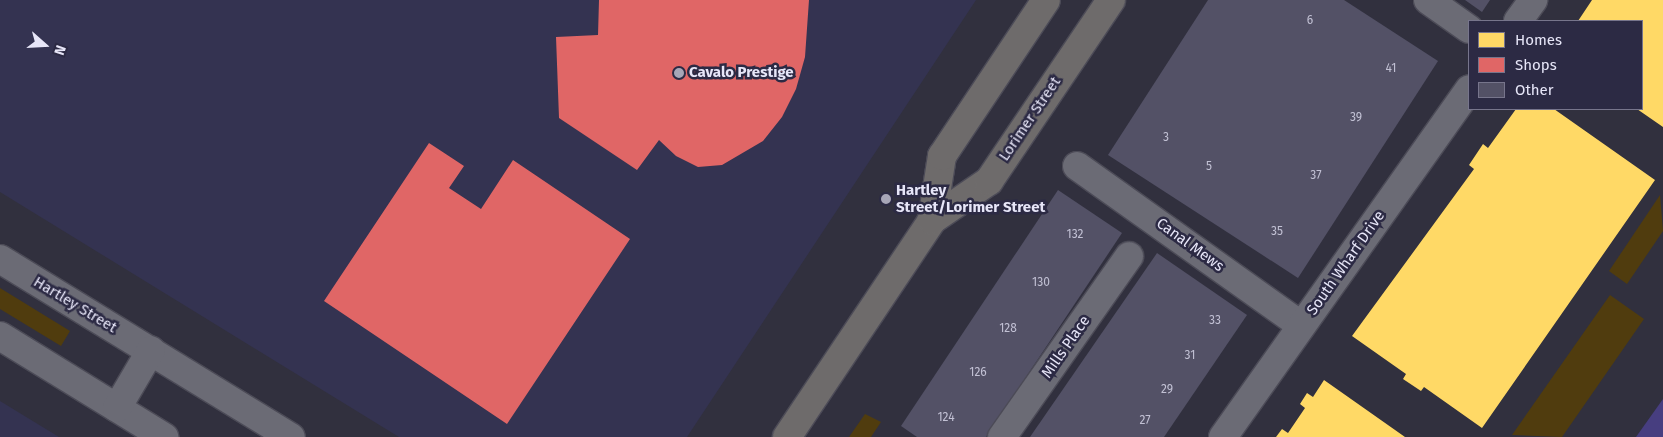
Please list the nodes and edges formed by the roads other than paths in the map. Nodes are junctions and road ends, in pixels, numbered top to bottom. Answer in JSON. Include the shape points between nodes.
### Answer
{"nodes":[{"id":1,"x":1046,"y":0,"type":"edge"},
{"id":2,"x":1111,"y":0,"type":"edge"},
{"id":3,"x":1428,"y":0,"type":"edge"},
{"id":4,"x":1533,"y":0,"type":"edge"},
{"id":5,"x":1519,"y":20,"type":"edge"},
{"id":6,"x":1468,"y":27,"type":"edge"},
{"id":7,"x":1468,"y":90,"type":"edge"},
{"id":8,"x":1077,"y":166,"type":"dead end"},
{"id":9,"x":932,"y":220,"type":"junction"},
{"id":10,"x":1129,"y":256,"type":"dead end"},
{"id":11,"x":0,"y":259,"type":"edge"},
{"id":12,"x":1301,"y":325,"type":"junction"},
{"id":13,"x":0,"y":336,"type":"edge"},
{"id":14,"x":151,"y":350,"type":"junction"},
{"id":15,"x":117,"y":408,"type":"junction"},
{"id":16,"x":164,"y":437,"type":"edge"},
{"id":17,"x":291,"y":437,"type":"edge"},
{"id":18,"x":787,"y":437,"type":"edge"},
{"id":19,"x":1002,"y":437,"type":"edge"},
{"id":20,"x":1223,"y":437,"type":"edge"}],
"edges":[{"from":1,"to":9,"type":"main road","name":"Lorimer Street","via":[[942,156]]},
{"from":2,"to":9,"type":"main road","name":"Lorimer Street","via":[[989,180]]},
{"from":3,"to":6,"type":"street"},
{"from":4,"to":5,"type":"street"},
{"from":7,"to":12,"type":"street","name":"South Wharf Drive"},
{"from":8,"to":12,"type":"street","name":"Canal Mews"},
{"from":9,"to":18,"type":"main road","name":"Lorimer Street"},
{"from":10,"to":19,"type":"street","name":"Mills Place"},
{"from":11,"to":14,"type":"street","name":"Hartley Street"},
{"from":12,"to":20,"type":"street","name":"South Wharf Drive"},
{"from":13,"to":15,"type":"street"},
{"from":14,"to":15,"type":"street"},
{"from":14,"to":17,"type":"street","name":"Hartley Street"},
{"from":15,"to":16,"type":"street"}]}
